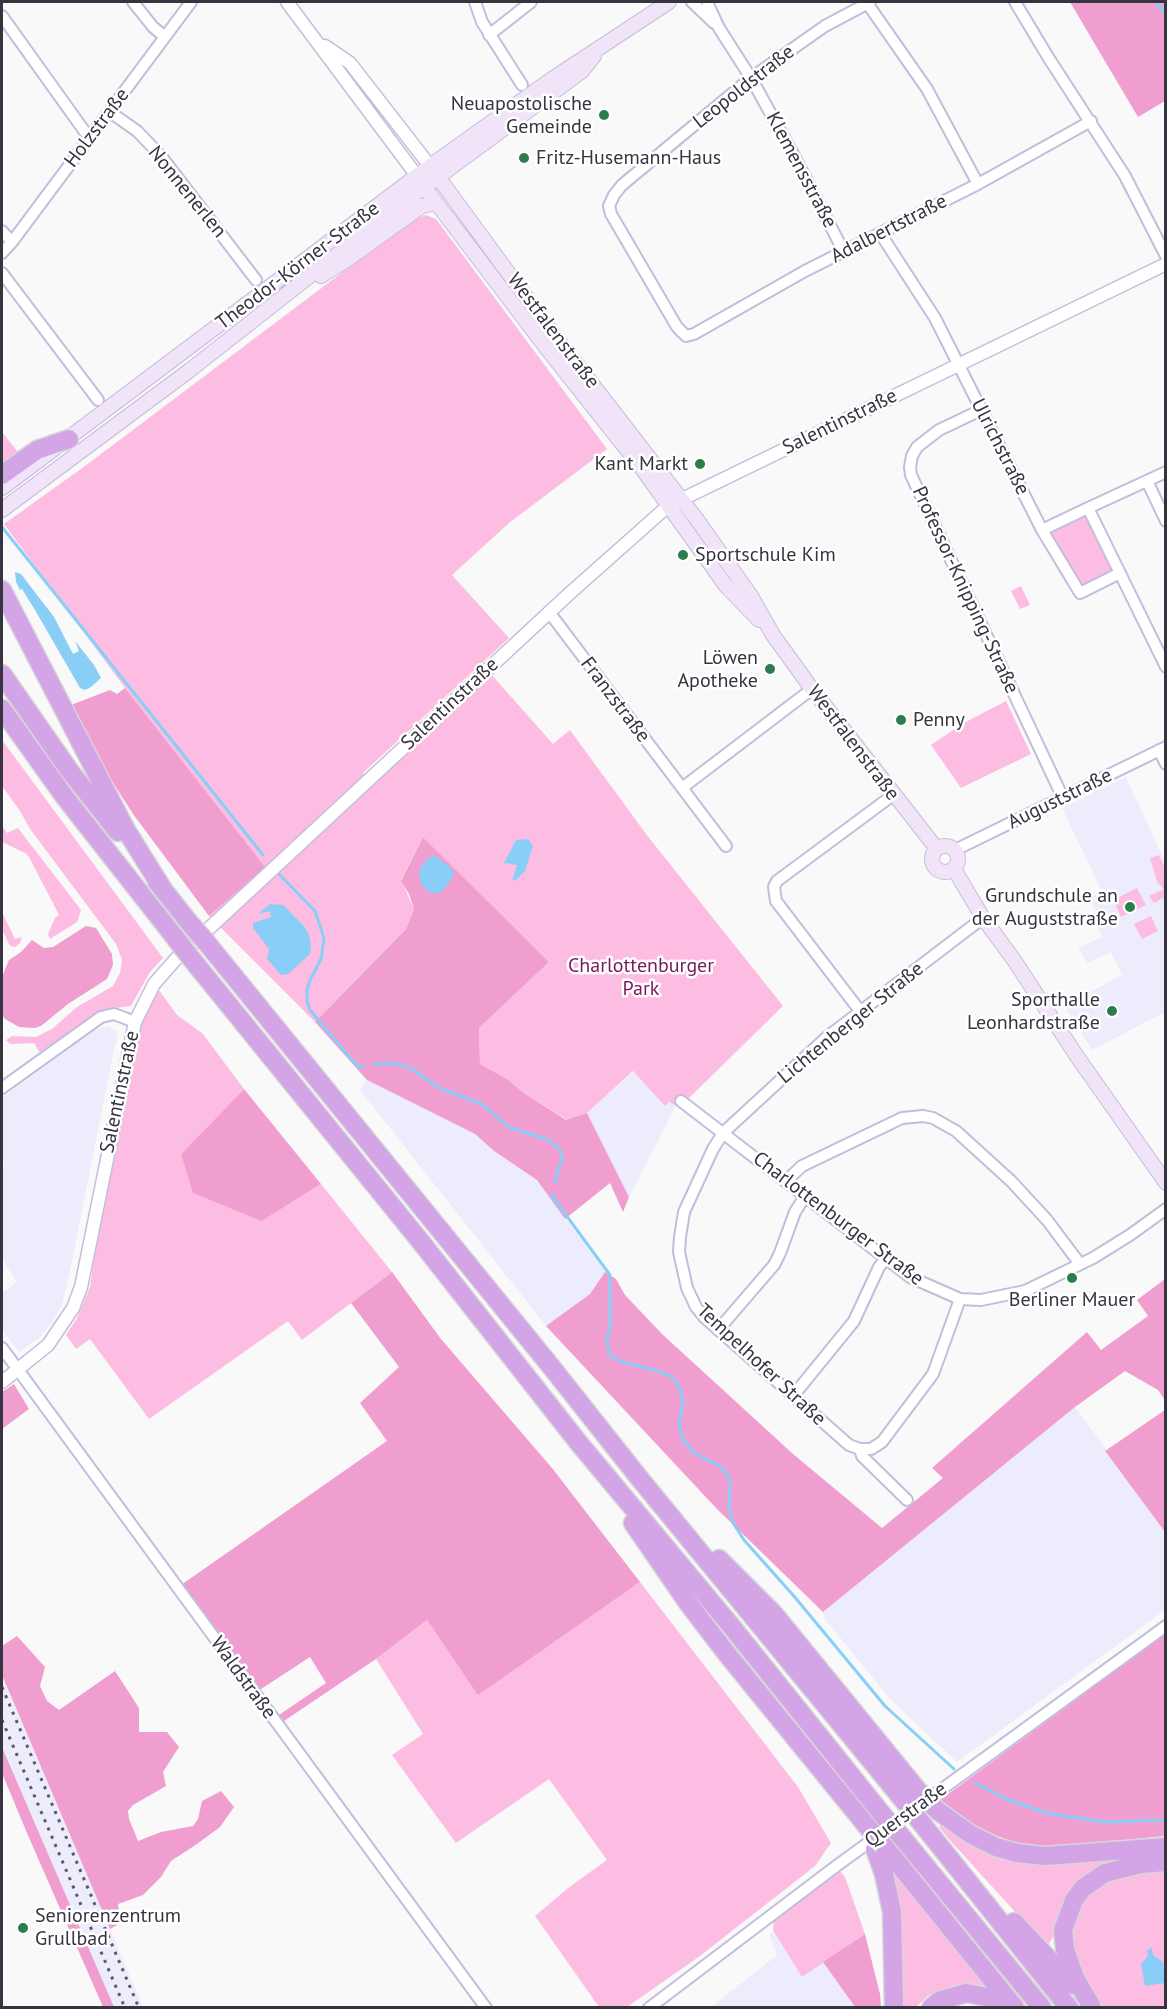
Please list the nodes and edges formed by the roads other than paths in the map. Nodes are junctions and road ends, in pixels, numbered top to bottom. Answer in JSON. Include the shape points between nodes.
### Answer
{"nodes":[{"id":1,"x":133,"y":2,"type":"edge"},
{"id":2,"x":191,"y":2,"type":"edge"},
{"id":3,"x":287,"y":2,"type":"edge"},
{"id":4,"x":475,"y":2,"type":"edge"},
{"id":5,"x":531,"y":2,"type":"edge"},
{"id":6,"x":669,"y":2,"type":"edge"},
{"id":7,"x":692,"y":2,"type":"edge"},
{"id":8,"x":707,"y":2,"type":"edge"},
{"id":9,"x":869,"y":2,"type":"edge"},
{"id":10,"x":1015,"y":2,"type":"edge"},
{"id":11,"x":2,"y":16,"type":"edge"},
{"id":12,"x":719,"y":28,"type":"junction"},
{"id":13,"x":489,"y":35,"type":"junction"},
{"id":14,"x":165,"y":37,"type":"junction"},
{"id":15,"x":317,"y":41,"type":"junction"},
{"id":16,"x":751,"y":78,"type":"junction"},
{"id":17,"x":522,"y":85,"type":"dead end"},
{"id":18,"x":110,"y":112,"type":"junction"},
{"id":19,"x":1091,"y":121,"type":"junction"},
{"id":20,"x":91,"y":137,"type":"junction"},
{"id":21,"x":434,"y":171,"type":"junction"},
{"id":22,"x":421,"y":181,"type":"junction"},
{"id":23,"x":978,"y":184,"type":"junction"},
{"id":24,"x":436,"y":203,"type":"junction"},
{"id":25,"x":2,"y":231,"type":"edge"},
{"id":26,"x":880,"y":233,"type":"junction"},
{"id":27,"x":12,"y":242,"type":"junction"},
{"id":28,"x":844,"y":252,"type":"junction"},
{"id":29,"x":2,"y":253,"type":"edge"},
{"id":30,"x":1166,"y":256,"type":"edge"},
{"id":31,"x":1166,"y":264,"type":"edge"},
{"id":32,"x":2,"y":273,"type":"edge"},
{"id":33,"x":256,"y":280,"type":"dead end"},
{"id":34,"x":281,"y":299,"type":"junction"},
{"id":35,"x":686,"y":336,"type":"joint"},
{"id":36,"x":957,"y":364,"type":"junction"},
{"id":37,"x":98,"y":400,"type":"dead end"},
{"id":38,"x":981,"y":410,"type":"junction"},
{"id":39,"x":69,"y":438,"type":"junction"},
{"id":40,"x":1166,"y":472,"type":"edge"},
{"id":41,"x":2,"y":475,"type":"edge"},
{"id":42,"x":1147,"y":481,"type":"junction"},
{"id":43,"x":2,"y":488,"type":"edge"},
{"id":44,"x":681,"y":499,"type":"junction"},
{"id":45,"x":668,"y":506,"type":"junction"},
{"id":46,"x":1088,"y":508,"type":"junction"},
{"id":47,"x":2,"y":510,"type":"edge"},
{"id":48,"x":1166,"y":521,"type":"edge"},
{"id":49,"x":1042,"y":530,"type":"junction"},
{"id":50,"x":1120,"y":573,"type":"junction"},
{"id":51,"x":2,"y":590,"type":"edge"},
{"id":52,"x":549,"y":612,"type":"junction"},
{"id":53,"x":773,"y":635,"type":"junction"},
{"id":54,"x":1166,"y":667,"type":"edge"},
{"id":55,"x":2,"y":674,"type":"edge"},
{"id":56,"x":812,"y":689,"type":"junction"},
{"id":57,"x":2,"y":709,"type":"edge"},
{"id":58,"x":1162,"y":748,"type":"edge"},
{"id":59,"x":1166,"y":764,"type":"edge"},
{"id":60,"x":682,"y":788,"type":"junction"},
{"id":61,"x":893,"y":795,"type":"junction"},
{"id":62,"x":1063,"y":798,"type":"junction"},
{"id":63,"x":726,"y":846,"type":"dead end"},
{"id":64,"x":937,"y":849,"type":"junction"},
{"id":65,"x":955,"y":850,"type":"junction"},
{"id":66,"x":954,"y":869,"type":"junction"},
{"id":67,"x":164,"y":891,"type":"junction"},
{"id":68,"x":983,"y":918,"type":"junction"},
{"id":69,"x":860,"y":1011,"type":"junction"},
{"id":70,"x":135,"y":1022,"type":"junction"},
{"id":71,"x":2,"y":1088,"type":"edge"},
{"id":72,"x":681,"y":1101,"type":"dead end"},
{"id":73,"x":723,"y":1133,"type":"junction"},
{"id":74,"x":786,"y":1181,"type":"junction"},
{"id":75,"x":1166,"y":1183,"type":"edge"},
{"id":76,"x":806,"y":1196,"type":"junction"},
{"id":77,"x":1166,"y":1209,"type":"edge"},
{"id":78,"x":886,"y":1258,"type":"junction"},
{"id":79,"x":1080,"y":1264,"type":"junction"},
{"id":80,"x":960,"y":1299,"type":"junction"},
{"id":81,"x":718,"y":1330,"type":"junction"},
{"id":82,"x":2,"y":1348,"type":"edge"},
{"id":83,"x":18,"y":1370,"type":"junction"},
{"id":84,"x":2,"y":1382,"type":"edge"},
{"id":85,"x":794,"y":1396,"type":"junction"},
{"id":86,"x":578,"y":1442,"type":"junction"},
{"id":87,"x":860,"y":1449,"type":"junction"},
{"id":88,"x":907,"y":1500,"type":"dead end"},
{"id":89,"x":1166,"y":1626,"type":"edge"},
{"id":90,"x":912,"y":1797,"type":"junction"},
{"id":91,"x":874,"y":1840,"type":"junction"},
{"id":92,"x":1166,"y":1847,"type":"edge"},
{"id":93,"x":1166,"y":1862,"type":"edge"},
{"id":94,"x":970,"y":1884,"type":"junction"},
{"id":95,"x":1092,"y":2006,"type":"edge"},
{"id":96,"x":486,"y":2007,"type":"edge"},
{"id":97,"x":649,"y":2007,"type":"edge"},
{"id":98,"x":894,"y":2007,"type":"edge"},
{"id":99,"x":931,"y":2007,"type":"edge"},
{"id":100,"x":1007,"y":2007,"type":"edge"},
{"id":101,"x":1015,"y":2007,"type":"edge"},
{"id":102,"x":1042,"y":2007,"type":"edge"},
{"id":103,"x":1069,"y":2007,"type":"edge"}],
"edges":[{"from":1,"to":14,"type":"street"},
{"from":2,"to":14,"type":"street","name":"Holzstraße"},
{"from":3,"to":15,"type":"street","name":"Westfalenstraße"},
{"from":4,"to":13,"type":"street"},
{"from":5,"to":13,"type":"street"},
{"from":6,"to":21,"type":"main road","name":"Theodor-Körner-Straße","via":[[552,79]]},
{"from":7,"to":12,"type":"street","name":"Klemensstraße"},
{"from":8,"to":12,"type":"street","name":"Klemensstraße"},
{"from":9,"to":16,"type":"street","name":"Leopoldstraße","via":[[825,26]]},
{"from":9,"to":23,"type":"street","via":[[927,89]]},
{"from":10,"to":19,"type":"street"},
{"from":11,"to":20,"type":"street"},
{"from":12,"to":16,"type":"street","name":"Klemensstraße"},
{"from":13,"to":17,"type":"street"},
{"from":14,"to":18,"type":"street","name":"Holzstraße"},
{"from":15,"to":21,"type":"street","name":"Westfalenstraße","via":[[350,63]]},
{"from":15,"to":22,"type":"street","name":"Westfalenstraße"},
{"from":16,"to":28,"type":"street","name":"Klemensstraße"},
{"from":16,"to":35,"type":"street","name":"Leopoldstraße","via":[[622,185],[609,206],[643,271]]},
{"from":18,"to":20,"type":"street","name":"Holzstraße"},
{"from":18,"to":33,"type":"street","name":"Nonnenerlen","via":[[161,156]]},
{"from":19,"to":23,"type":"street","name":"Adalbertstraße"},
{"from":19,"to":30,"type":"street","via":[[1125,176]]},
{"from":20,"to":27,"type":"street","name":"Holzstraße"},
{"from":21,"to":22,"type":"main road","name":"Theodor-Körner-Straße"},
{"from":21,"to":44,"type":"main road","name":"Westfalenstraße"},
{"from":22,"to":24,"type":"main road","name":"Westfalenstraße"},
{"from":22,"to":34,"type":"main road","name":"Theodor-Körner-Straße"},
{"from":22,"to":39,"type":"main road","name":"Theodor-Körner-Straße"},
{"from":23,"to":26,"type":"street","name":"Adalbertstraße"},
{"from":24,"to":34,"type":"main road","name":"Theodor-Körner-Straße","via":[[422,206],[348,259]]},
{"from":24,"to":45,"type":"main road","name":"Westfalenstraße"},
{"from":25,"to":27,"type":"street"},
{"from":26,"to":28,"type":"street","name":"Adalbertstraße"},
{"from":26,"to":36,"type":"street","name":"Ulrichstraße","via":[[935,318]]},
{"from":27,"to":29,"type":"street","name":"Holzstraße"},
{"from":28,"to":35,"type":"street","name":"Adalbertstraße"},
{"from":31,"to":36,"type":"street","name":"Salentinstraße"},
{"from":32,"to":37,"type":"street"},
{"from":34,"to":47,"type":"main road","name":"Theodor-Körner-Straße"},
{"from":36,"to":38,"type":"street","name":"Ulrichstraße"},
{"from":36,"to":44,"type":"street","name":"Salentinstraße"},
{"from":38,"to":49,"type":"street","name":"Ulrichstraße"},
{"from":38,"to":62,"type":"street","name":"Professor-Knipping-Straße","via":[[939,430],[917,447],[912,456],[911,475]]},
{"from":39,"to":41,"type":"highway","via":[[37,450]]},
{"from":39,"to":43,"type":"main road","name":"Theodor-Körner-Straße"},
{"from":40,"to":42,"type":"street"},
{"from":42,"to":46,"type":"street"},
{"from":42,"to":48,"type":"street"},
{"from":44,"to":45,"type":"street","name":"Salentinstraße"},
{"from":44,"to":53,"type":"main road","name":"Westfalenstraße","via":[[751,596]]},
{"from":45,"to":52,"type":"street","name":"Salentinstraße"},
{"from":45,"to":53,"type":"main road","name":"Westfalenstraße","via":[[726,586]]},
{"from":46,"to":49,"type":"street"},
{"from":46,"to":50,"type":"street"},
{"from":49,"to":50,"type":"street","name":"Ulrichstraße","via":[[1080,593]]},
{"from":50,"to":54,"type":"street"},
{"from":51,"to":67,"type":"highway","via":[[126,830]]},
{"from":52,"to":60,"type":"street","name":"Franzstraße"},
{"from":52,"to":70,"type":"street","name":"Salentinstraße","via":[[175,960],[154,984]]},
{"from":53,"to":56,"type":"main road","name":"Westfalenstraße"},
{"from":55,"to":67,"type":"highway","via":[[69,770]]},
{"from":56,"to":60,"type":"street"},
{"from":56,"to":61,"type":"main road","name":"Westfalenstraße"},
{"from":57,"to":86,"type":"highway","bridge":true,"via":[[64,796],[190,957]]},
{"from":58,"to":59,"type":"street"},
{"from":58,"to":62,"type":"street","name":"Auguststraße"},
{"from":60,"to":63,"type":"street","name":"Franzstraße"},
{"from":61,"to":64,"type":"main road","name":"Westfalenstraße"},
{"from":61,"to":69,"type":"street","via":[[774,887],[776,901]]},
{"from":62,"to":65,"type":"street","name":"Auguststraße"},
{"from":64,"to":65,"type":"main road","via":[[944,846]]},
{"from":64,"to":66,"type":"main road","name":"Westfalenstraße","via":[[932,856],[935,867],[946,872]]},
{"from":65,"to":66,"type":"main road","via":[[958,860]]},
{"from":66,"to":68,"type":"main road"},
{"from":67,"to":90,"type":"highway","bridge":true,"via":[[640,1479]]},
{"from":68,"to":69,"type":"street","name":"Lichtenberger Straße"},
{"from":68,"to":75,"type":"main road"},
{"from":69,"to":73,"type":"street","name":"Lichtenberger Straße"},
{"from":70,"to":71,"type":"street","via":[[114,1014],[101,1017]]},
{"from":70,"to":83,"type":"street","name":"Salentinstraße","via":[[81,1287],[62,1327]]},
{"from":72,"to":73,"type":"street","name":"Charlottenburger Straße"},
{"from":73,"to":74,"type":"street","name":"Charlottenburger Straße"},
{"from":73,"to":81,"type":"street","name":"Tempelhofer Straße","via":[[684,1212],[679,1252],[690,1297]]},
{"from":74,"to":76,"type":"street","name":"Charlottenburger Straße"},
{"from":74,"to":79,"type":"street","via":[[802,1166],[902,1118],[933,1118],[956,1131],[1011,1181]]},
{"from":76,"to":78,"type":"street","name":"Charlottenburger Straße"},
{"from":76,"to":81,"type":"street","via":[[795,1212],[774,1264]]},
{"from":77,"to":79,"type":"street","name":"Charlottenburger Straße"},
{"from":78,"to":80,"type":"street","name":"Charlottenburger Straße","via":[[910,1276]]},
{"from":78,"to":85,"type":"street","via":[[854,1321]]},
{"from":79,"to":80,"type":"street","name":"Charlottenburger Straße","via":[[1025,1291],[981,1300]]},
{"from":80,"to":87,"type":"street","via":[[933,1374],[882,1442],[871,1449]]},
{"from":81,"to":85,"type":"street","name":"Tempelhofer Straße"},
{"from":82,"to":83,"type":"street","name":"Waldstraße"},
{"from":83,"to":84,"type":"street","name":"Salentinstraße"},
{"from":83,"to":96,"type":"street","name":"Waldstraße"},
{"from":85,"to":87,"type":"street","name":"Tempelhofer Straße","via":[[849,1445]]},
{"from":86,"to":91,"type":"highway","via":[[688,1603]]},
{"from":86,"to":102,"type":"highway","bridge":true},
{"from":87,"to":88,"type":"street","name":"Tempelhofer Straße","via":[[862,1456]]},
{"from":89,"to":97,"type":"street","name":"Querstraße"},
{"from":90,"to":92,"type":"highway","bridge":true,"via":[[970,1834],[1017,1852],[1045,1856]]},
{"from":90,"to":94,"type":"highway","bridge":true,"via":[[919,1820]]},
{"from":91,"to":98,"type":"highway","via":[[892,1912]]},
{"from":91,"to":101,"type":"highway"},
{"from":93,"to":95,"type":"highway","via":[[1105,1873],[1083,1888],[1074,1900],[1063,1930],[1065,1949],[1074,1978]]},
{"from":94,"to":95,"type":"highway","via":[[989,1896]]},
{"from":94,"to":103,"type":"highway"},
{"from":99,"to":100,"type":"highway","via":[[966,1993],[992,1998]]}]}
